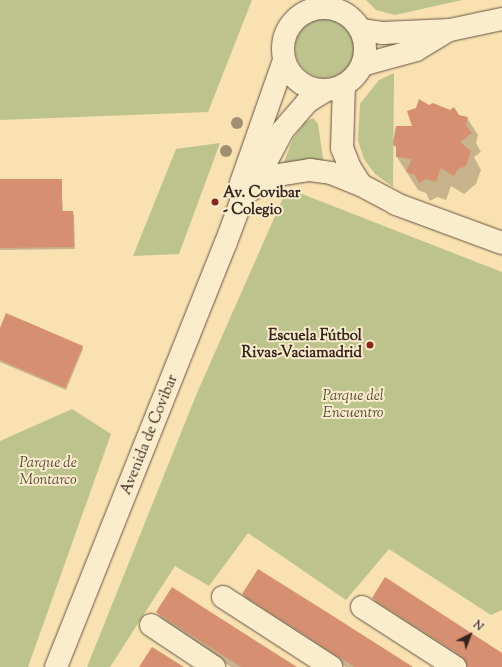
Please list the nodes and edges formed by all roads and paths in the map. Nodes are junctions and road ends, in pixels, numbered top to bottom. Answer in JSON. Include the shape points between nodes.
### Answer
{"nodes":[{"id":1,"x":306,"y":6,"type":"edge"},
{"id":2,"x":343,"y":6,"type":"edge"},
{"id":3,"x":502,"y":19,"type":"edge"},
{"id":4,"x":361,"y":30,"type":"junction"},
{"id":5,"x":450,"y":30,"type":"junction"},
{"id":6,"x":284,"y":60,"type":"junction"},
{"id":7,"x":362,"y":65,"type":"junction"},
{"id":8,"x":335,"y":88,"type":"junction"},
{"id":9,"x":361,"y":185,"type":"junction"},
{"id":10,"x":248,"y":194,"type":"junction"},
{"id":11,"x":502,"y":243,"type":"edge"},
{"id":12,"x":223,"y":597,"type":"dead end"},
{"id":13,"x":362,"y":607,"type":"dead end"},
{"id":14,"x":151,"y":625,"type":"dead end"},
{"id":15,"x":56,"y":667,"type":"edge"},
{"id":16,"x":214,"y":667,"type":"edge"},
{"id":17,"x":331,"y":667,"type":"edge"},
{"id":18,"x":455,"y":667,"type":"edge"}],
"edges":[{"from":1,"to":2,"type":"street"},
{"from":1,"to":6,"type":"street","via":[[285,33],[282,47]]},
{"from":2,"to":4,"type":"street"},
{"from":3,"to":5,"type":"street"},
{"from":4,"to":5,"type":"street","via":[[382,33]]},
{"from":4,"to":7,"type":"street","via":[[365,54]]},
{"from":5,"to":7,"type":"street","via":[[416,50]]},
{"from":6,"to":8,"type":"street","via":[[290,73],[312,89]]},
{"from":6,"to":10,"type":"street","name":"Avenida de Covibar","via":[[241,183]]},
{"from":7,"to":8,"type":"street","via":[[351,80]]},
{"from":8,"to":9,"type":"street","via":[[342,148]]},
{"from":8,"to":10,"type":"street","name":"Avenida de Covibar","via":[[308,102],[283,130]]},
{"from":9,"to":10,"type":"street","via":[[331,173],[310,170],[278,175]]},
{"from":9,"to":11,"type":"street","via":[[396,204]]},
{"from":10,"to":15,"type":"street","name":"Avenida de Covibar"},
{"from":12,"to":17,"type":"street"},
{"from":13,"to":18,"type":"street"},
{"from":14,"to":16,"type":"street"}]}
